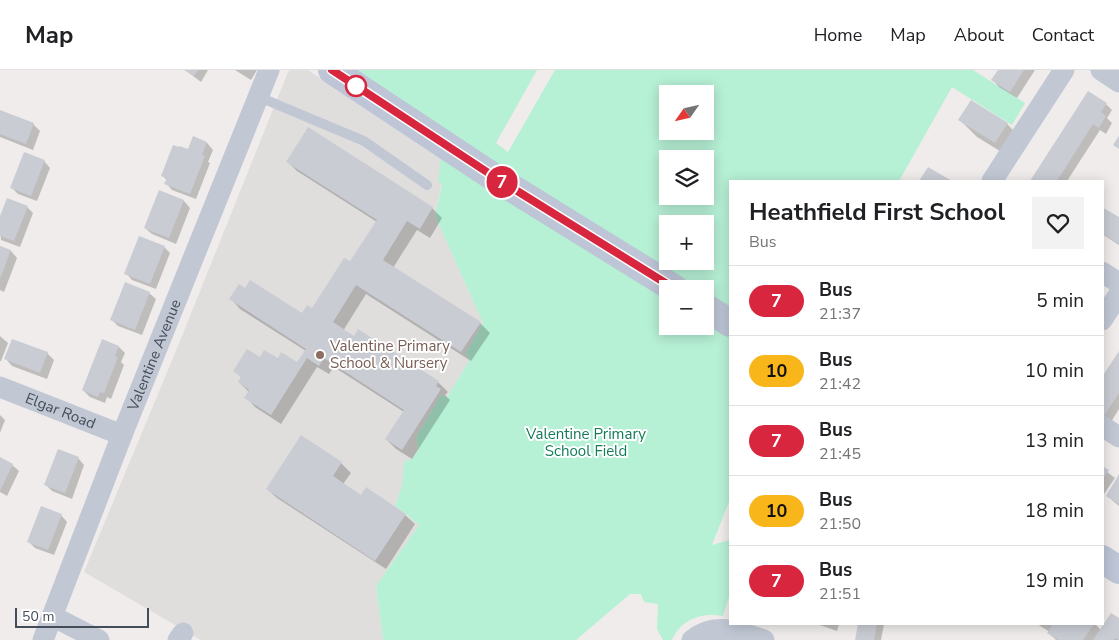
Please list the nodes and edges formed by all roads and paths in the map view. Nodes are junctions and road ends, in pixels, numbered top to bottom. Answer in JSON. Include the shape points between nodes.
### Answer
{"nodes":[{"id":1,"x":270,"y":70,"type":"edge"},
{"id":2,"x":332,"y":70,"type":"edge"},
{"id":3,"x":1064,"y":70,"type":"edge"},
{"id":4,"x":1101,"y":70,"type":"edge"},
{"id":5,"x":1119,"y":82,"type":"edge"},
{"id":6,"x":259,"y":97,"type":"junction"},
{"id":7,"x":993,"y":180,"type":"edge"},
{"id":8,"x":427,"y":185,"type":"dead end"},
{"id":9,"x":1104,"y":273,"type":"edge"},
{"id":10,"x":661,"y":280,"type":"edge"},
{"id":11,"x":1119,"y":283,"type":"edge"},
{"id":12,"x":1119,"y":294,"type":"edge"},
{"id":13,"x":714,"y":313,"type":"edge"},
{"id":14,"x":1104,"y":317,"type":"edge"},
{"id":15,"x":729,"y":322,"type":"edge"},
{"id":16,"x":0,"y":387,"type":"edge"},
{"id":17,"x":1104,"y":427,"type":"edge"},
{"id":18,"x":122,"y":435,"type":"junction"},
{"id":19,"x":1119,"y":437,"type":"edge"},
{"id":20,"x":1104,"y":561,"type":"edge"},
{"id":21,"x":1119,"y":570,"type":"edge"},
{"id":22,"x":52,"y":616,"type":"junction"},
{"id":23,"x":43,"y":640,"type":"edge"},
{"id":24,"x":99,"y":640,"type":"edge"},
{"id":25,"x":692,"y":640,"type":"edge"},
{"id":26,"x":764,"y":640,"type":"edge"}],
"edges":[{"from":1,"to":6,"type":"street","name":"Valentine Avenue"},
{"from":2,"to":10,"type":"main road","via":[[490,174]]},
{"from":3,"to":7,"type":"street"},
{"from":4,"to":5,"type":"street"},
{"from":6,"to":8,"type":"lane","via":[[364,141]]},
{"from":6,"to":18,"type":"street","name":"Valentine Avenue"},
{"from":9,"to":11,"type":"street"},
{"from":12,"to":14,"type":"street"},
{"from":13,"to":15,"type":"main road"},
{"from":16,"to":18,"type":"street","name":"Elgar Road"},
{"from":17,"to":19,"type":"street"},
{"from":18,"to":22,"type":"street","name":"Valentine Avenue"},
{"from":20,"to":21,"type":"main road"},
{"from":22,"to":23,"type":"street","name":"Valentine Avenue"},
{"from":22,"to":24,"type":"street"},
{"from":25,"to":26,"type":"street","via":[[700,633],[722,629]]}]}
